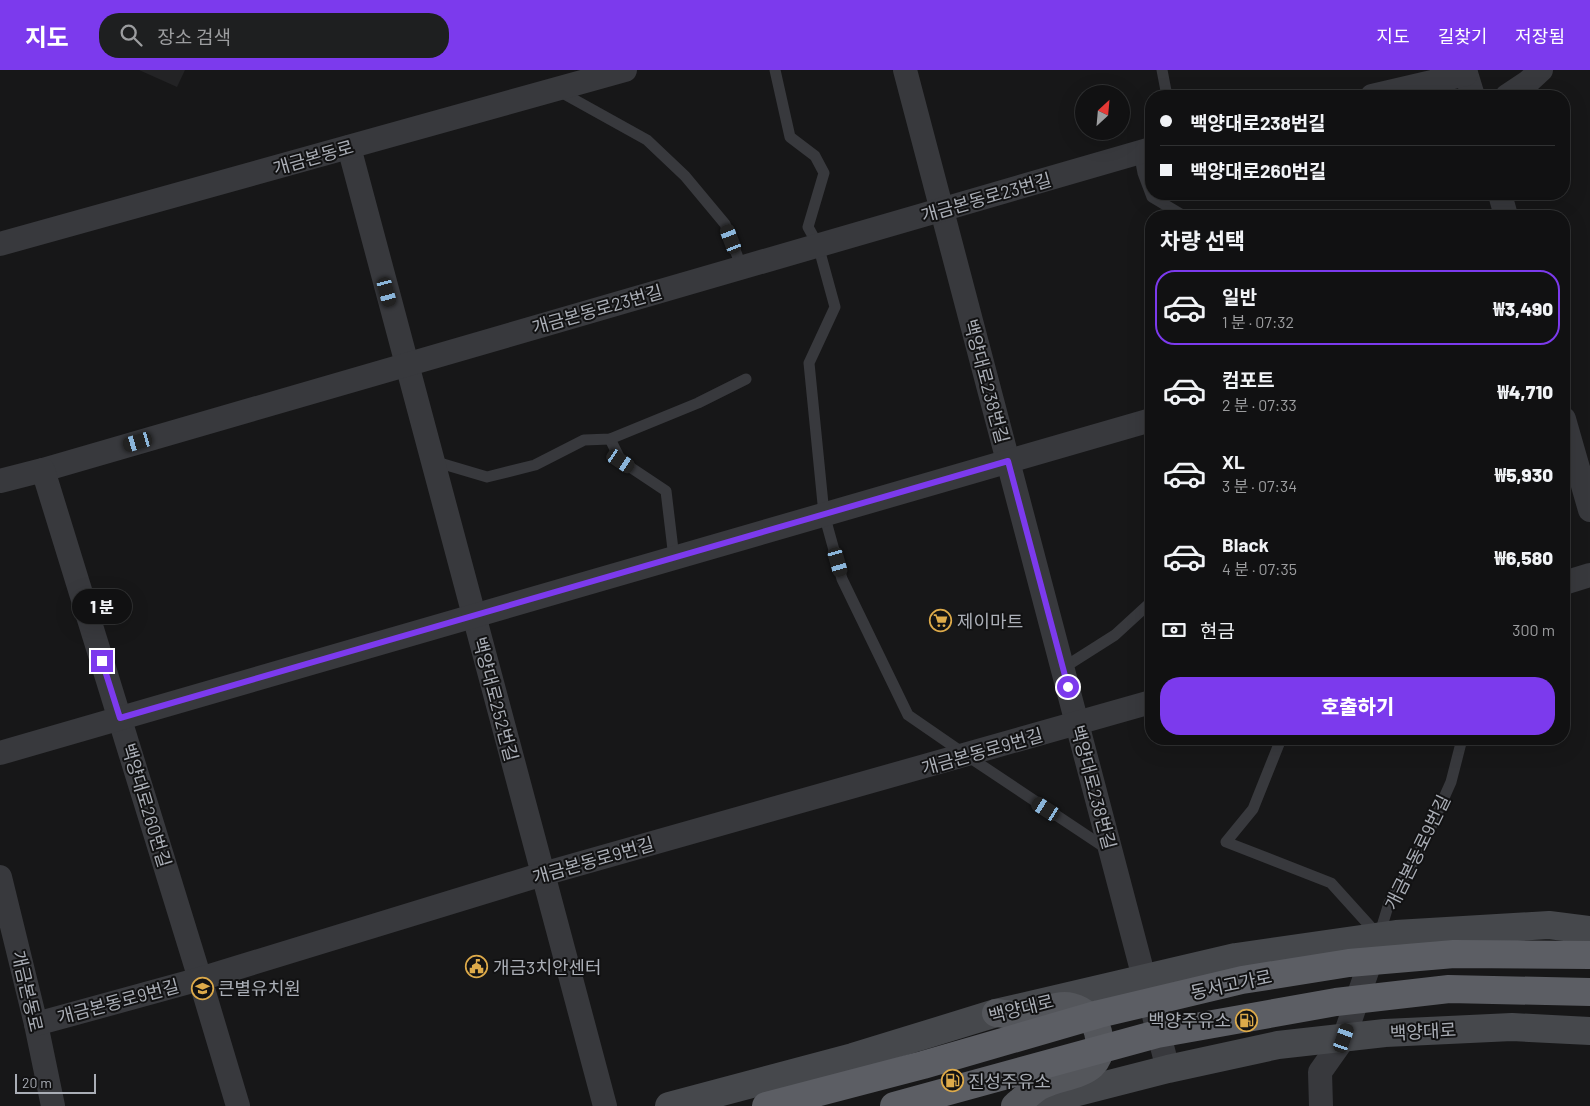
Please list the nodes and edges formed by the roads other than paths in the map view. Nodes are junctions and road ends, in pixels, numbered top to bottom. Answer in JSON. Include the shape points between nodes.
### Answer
{"nodes":[{"id":1,"x":625,"y":70,"type":"edge"},
{"id":2,"x":775,"y":70,"type":"edge"},
{"id":3,"x":905,"y":70,"type":"edge"},
{"id":4,"x":1162,"y":70,"type":"edge"},
{"id":5,"x":1541,"y":70,"type":"edge"},
{"id":6,"x":1466,"y":72,"type":"edge"},
{"id":7,"x":556,"y":89,"type":"junction"},
{"id":8,"x":1166,"y":90,"type":"edge"},
{"id":9,"x":1396,"y":90,"type":"edge"},
{"id":10,"x":1471,"y":90,"type":"edge"},
{"id":11,"x":1516,"y":90,"type":"edge"},
{"id":12,"x":349,"y":147,"type":"junction"},
{"id":13,"x":1145,"y":147,"type":"edge"},
{"id":14,"x":1145,"y":160,"type":"edge"},
{"id":15,"x":1145,"y":178,"type":"edge"},
{"id":16,"x":1157,"y":200,"type":"edge"},
{"id":17,"x":942,"y":210,"type":"junction"},
{"id":18,"x":1174,"y":210,"type":"edge"},
{"id":19,"x":0,"y":244,"type":"edge"},
{"id":20,"x":818,"y":245,"type":"junction"},
{"id":21,"x":742,"y":268,"type":"junction"},
{"id":22,"x":407,"y":364,"type":"junction"},
{"id":23,"x":746,"y":379,"type":"dead end"},
{"id":24,"x":1145,"y":422,"type":"edge"},
{"id":25,"x":610,"y":439,"type":"junction"},
{"id":26,"x":1570,"y":440,"type":"edge"},
{"id":27,"x":433,"y":461,"type":"junction"},
{"id":28,"x":1008,"y":461,"type":"junction"},
{"id":29,"x":43,"y":470,"type":"junction"},
{"id":30,"x":2,"y":475,"type":"edge"},
{"id":31,"x":1590,"y":510,"type":"edge"},
{"id":32,"x":824,"y":514,"type":"junction"},
{"id":33,"x":674,"y":558,"type":"junction"},
{"id":34,"x":1590,"y":575,"type":"edge"},
{"id":35,"x":1570,"y":580,"type":"edge"},
{"id":36,"x":1145,"y":608,"type":"edge"},
{"id":37,"x":474,"y":615,"type":"junction"},
{"id":38,"x":1063,"y":668,"type":"junction"},
{"id":39,"x":1145,"y":704,"type":"edge"},
{"id":40,"x":120,"y":718,"type":"junction"},
{"id":41,"x":1077,"y":724,"type":"junction"},
{"id":42,"x":1279,"y":745,"type":"edge"},
{"id":43,"x":1460,"y":745,"type":"edge"},
{"id":44,"x":0,"y":753,"type":"edge"},
{"id":45,"x":966,"y":755,"type":"junction"},
{"id":46,"x":1111,"y":851,"type":"junction"},
{"id":47,"x":543,"y":874,"type":"junction"},
{"id":48,"x":0,"y":877,"type":"edge"},
{"id":49,"x":1590,"y":930,"type":"edge"},
{"id":50,"x":1380,"y":936,"type":"junction"},
{"id":51,"x":1590,"y":955,"type":"edge"},
{"id":52,"x":1144,"y":978,"type":"junction"},
{"id":53,"x":200,"y":979,"type":"junction"},
{"id":54,"x":1590,"y":992,"type":"edge"},
{"id":55,"x":996,"y":1013,"type":"junction"},
{"id":56,"x":36,"y":1024,"type":"junction"},
{"id":57,"x":1590,"y":1031,"type":"edge"},
{"id":58,"x":1344,"y":1038,"type":"junction"},
{"id":59,"x":1168,"y":1069,"type":"junction"},
{"id":60,"x":54,"y":1106,"type":"edge"},
{"id":61,"x":238,"y":1106,"type":"edge"},
{"id":62,"x":604,"y":1106,"type":"edge"},
{"id":63,"x":669,"y":1106,"type":"edge"},
{"id":64,"x":766,"y":1106,"type":"edge"},
{"id":65,"x":894,"y":1106,"type":"edge"},
{"id":66,"x":1015,"y":1106,"type":"edge"},
{"id":67,"x":1023,"y":1106,"type":"edge"},
{"id":68,"x":1321,"y":1106,"type":"edge"}],
"edges":[{"from":1,"to":7,"type":"street","name":"개금본동로"},
{"from":2,"to":20,"type":"lane","via":[[790,137],[816,156],[824,172],[808,227]]},
{"from":3,"to":17,"type":"street","name":"백양대로238번길"},
{"from":4,"to":8,"type":"lane"},
{"from":5,"to":11,"type":"street"},
{"from":6,"to":9,"type":"street"},
{"from":6,"to":10,"type":"street"},
{"from":7,"to":12,"type":"street","name":"개금본동로"},
{"from":7,"to":21,"type":"lane","via":[[646,140],[685,176],[725,224]]},
{"from":12,"to":19,"type":"street","name":"개금본동로"},
{"from":12,"to":22,"type":"street","name":"백양대로252번길"},
{"from":13,"to":17,"type":"street","name":"개금본동로23번길"},
{"from":14,"to":15,"type":"lane"},
{"from":16,"to":18,"type":"lane"},
{"from":17,"to":20,"type":"street","name":"개금본동로23번길"},
{"from":17,"to":28,"type":"street","name":"백양대로238번길"},
{"from":20,"to":21,"type":"street","name":"개금본동로23번길"},
{"from":20,"to":32,"type":"lane","via":[[835,307],[809,363]]},
{"from":21,"to":22,"type":"street","name":"개금본동로23번길"},
{"from":22,"to":27,"type":"street","name":"백양대로252번길"},
{"from":22,"to":29,"type":"street","name":"개금본동로23번길"},
{"from":23,"to":25,"type":"lane","via":[[698,403]]},
{"from":24,"to":28,"type":"street"},
{"from":25,"to":27,"type":"lane","via":[[584,440],[535,465],[487,477]]},
{"from":25,"to":33,"type":"lane","via":[[621,461],[666,491]]},
{"from":26,"to":31,"type":"street"},
{"from":27,"to":37,"type":"street","name":"백양대로252번길"},
{"from":28,"to":32,"type":"street"},
{"from":28,"to":38,"type":"street","name":"백양대로238번길"},
{"from":29,"to":30,"type":"street"},
{"from":29,"to":40,"type":"street","name":"백양대로260번길"},
{"from":32,"to":33,"type":"street"},
{"from":32,"to":45,"type":"lane","via":[[842,579],[908,715]]},
{"from":33,"to":37,"type":"street"},
{"from":34,"to":35,"type":"street"},
{"from":36,"to":38,"type":"lane","via":[[1115,635]]},
{"from":37,"to":40,"type":"street"},
{"from":37,"to":47,"type":"street","name":"백양대로252번길"},
{"from":38,"to":41,"type":"street","name":"백양대로238번길"},
{"from":39,"to":41,"type":"street","name":"개금본동로9번길"},
{"from":40,"to":44,"type":"street"},
{"from":40,"to":53,"type":"street","name":"백양대로260번길"},
{"from":41,"to":45,"type":"street","name":"개금본동로9번길"},
{"from":41,"to":46,"type":"street","name":"백양대로238번길"},
{"from":42,"to":50,"type":"lane","via":[[1253,809],[1226,842],[1331,884]]},
{"from":43,"to":50,"type":"lane","name":"개금본동로9번길","via":[[1451,782],[1422,847],[1389,903]]},
{"from":45,"to":46,"type":"lane"},
{"from":45,"to":47,"type":"street","name":"개금본동로9번길"},
{"from":46,"to":52,"type":"street","name":"백양대로238번길"},
{"from":47,"to":53,"type":"street","name":"개금본동로9번길"},
{"from":47,"to":62,"type":"street","name":"백양대로252번길"},
{"from":48,"to":56,"type":"street","name":"개금본동로"},
{"from":49,"to":50,"type":"main road","name":"백양대로","via":[[1548,925]]},
{"from":50,"to":52,"type":"main road","name":"백양대로","via":[[1236,957]]},
{"from":50,"to":58,"type":"street"},
{"from":51,"to":64,"type":"highway","name":"동서고가로","bridge":true,"via":[[1454,954],[1349,964],[1242,980],[1099,1014]]},
{"from":52,"to":55,"type":"main road","name":"백양대로"},
{"from":52,"to":59,"type":"street","name":"백양대로238번길"},
{"from":53,"to":56,"type":"street","name":"개금본동로9번길"},
{"from":53,"to":61,"type":"street","name":"백양대로260번길"},
{"from":54,"to":65,"type":"highway","name":"동서고가로","bridge":true,"via":[[1449,989],[1336,1002],[1157,1034]]},
{"from":55,"to":63,"type":"main road","name":"백양대로","via":[[853,1057]]},
{"from":55,"to":66,"type":"main road","via":[[1027,1015],[1058,1006],[1071,1006],[1096,1024],[1100,1038],[1098,1056],[1091,1066],[1079,1074],[1042,1085]]},
{"from":56,"to":60,"type":"street","name":"개금본동로"},
{"from":57,"to":58,"type":"main road","name":"백양대로","via":[[1512,1027]]},
{"from":58,"to":59,"type":"main road","name":"백양대로","via":[[1278,1045]]},
{"from":58,"to":68,"type":"street","via":[[1320,1072]]},
{"from":59,"to":67,"type":"main road","name":"백양대로"}]}
